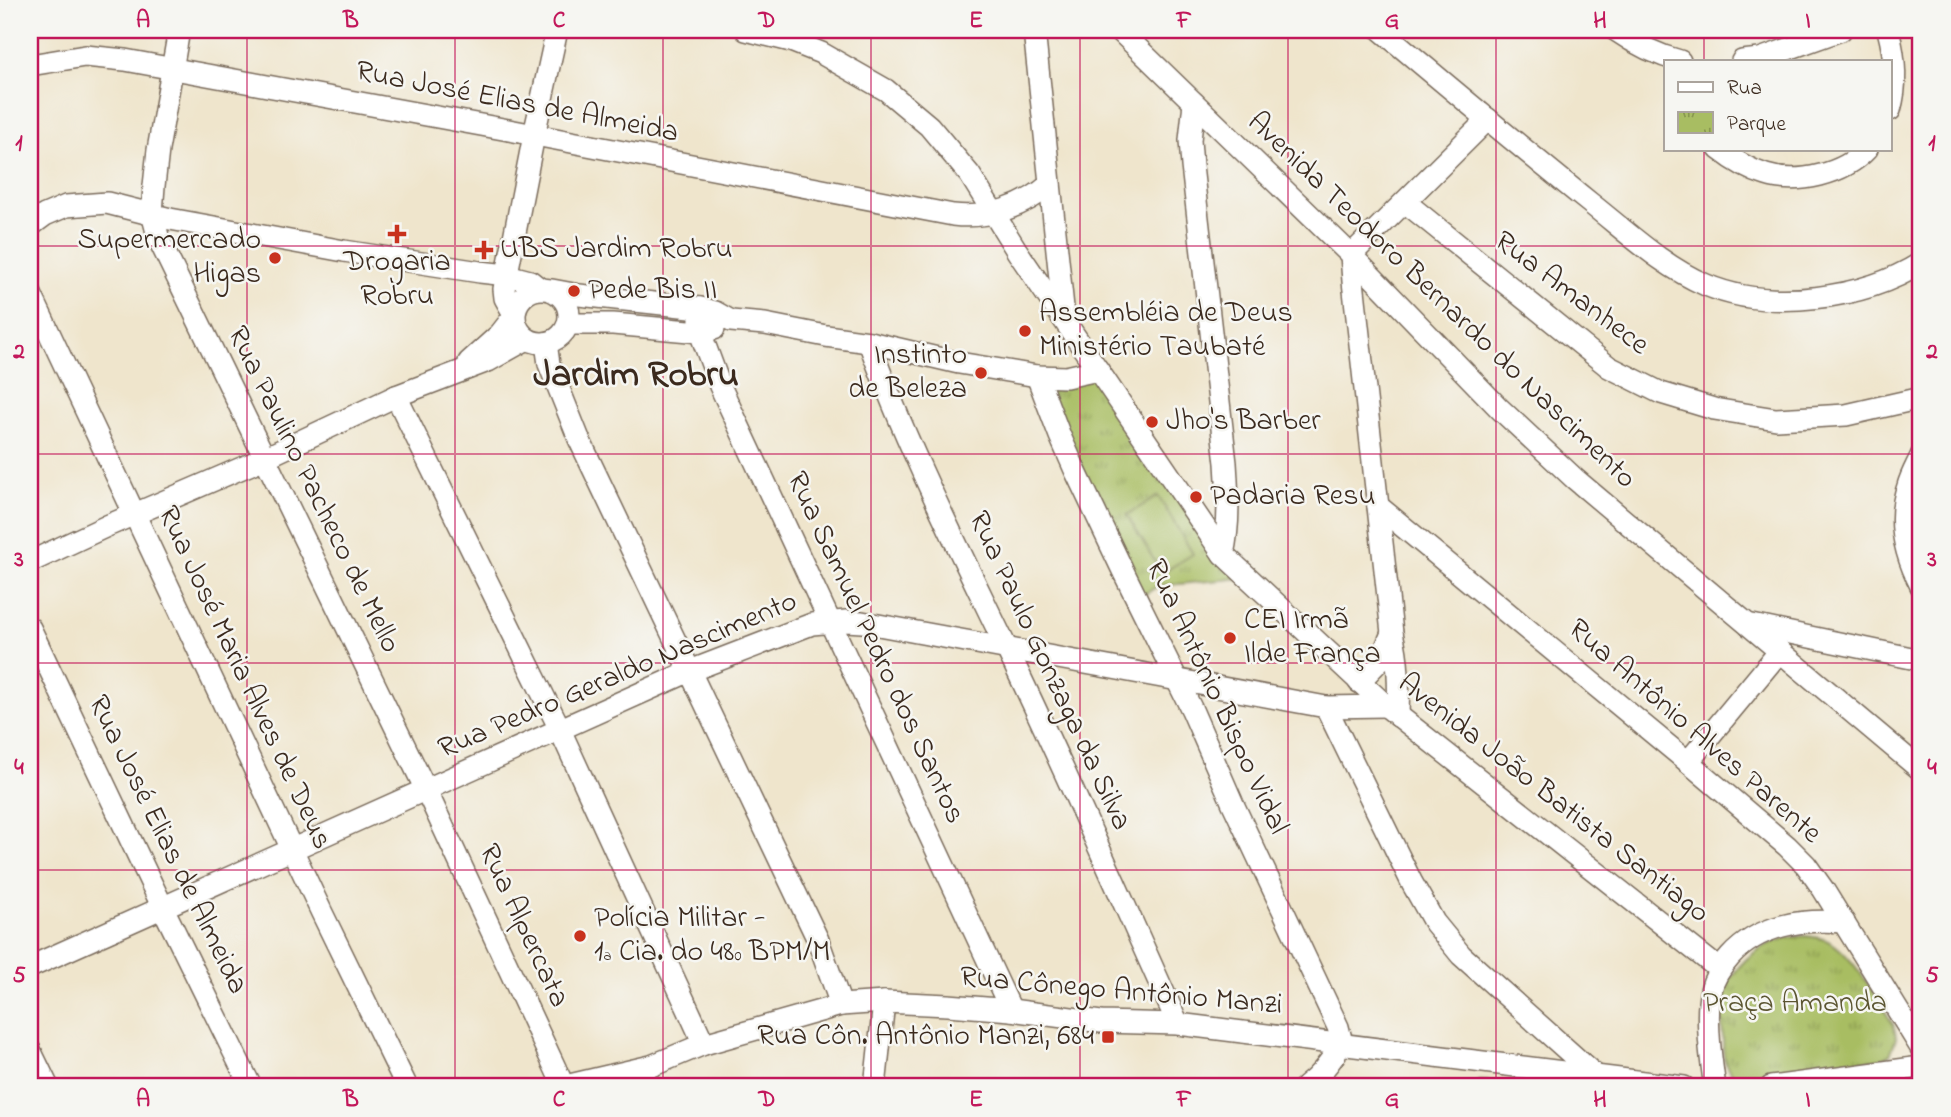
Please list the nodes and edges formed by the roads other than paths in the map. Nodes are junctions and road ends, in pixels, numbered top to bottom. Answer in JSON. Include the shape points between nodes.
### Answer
{"nodes":[{"id":1,"x":180,"y":30,"type":"edge"},
{"id":2,"x":557,"y":30,"type":"edge"},
{"id":3,"x":746,"y":30,"type":"edge"},
{"id":4,"x":1034,"y":30,"type":"edge"},
{"id":5,"x":1119,"y":30,"type":"edge"},
{"id":6,"x":1381,"y":30,"type":"edge"},
{"id":7,"x":1615,"y":30,"type":"edge"},
{"id":8,"x":1888,"y":30,"type":"edge"},
{"id":9,"x":1828,"y":32,"type":"edge"},
{"id":10,"x":1677,"y":60,"type":"edge"},
{"id":11,"x":1751,"y":60,"type":"edge"},
{"id":12,"x":30,"y":65,"type":"edge"},
{"id":13,"x":172,"y":69,"type":"junction"},
{"id":14,"x":1194,"y":103,"type":"junction"},
{"id":15,"x":1892,"y":104,"type":"edge"},
{"id":16,"x":1488,"y":119,"type":"junction"},
{"id":17,"x":534,"y":135,"type":"junction"},
{"id":18,"x":1720,"y":150,"type":"edge"},
{"id":19,"x":1866,"y":150,"type":"edge"},
{"id":20,"x":1050,"y":184,"type":"junction"},
{"id":21,"x":1405,"y":202,"type":"junction"},
{"id":22,"x":992,"y":212,"type":"junction"},
{"id":23,"x":152,"y":213,"type":"junction"},
{"id":24,"x":30,"y":226,"type":"edge"},
{"id":25,"x":1351,"y":255,"type":"junction"},
{"id":26,"x":1921,"y":263,"type":"edge"},
{"id":27,"x":507,"y":275,"type":"junction"},
{"id":28,"x":545,"y":289,"type":"junction"},
{"id":29,"x":30,"y":292,"type":"edge"},
{"id":30,"x":700,"y":308,"type":"junction"},
{"id":31,"x":514,"y":315,"type":"junction"},
{"id":32,"x":1064,"y":320,"type":"junction"},
{"id":33,"x":732,"y":321,"type":"junction"},
{"id":34,"x":568,"y":324,"type":"junction"},
{"id":35,"x":700,"y":332,"type":"junction"},
{"id":36,"x":536,"y":341,"type":"junction"},
{"id":37,"x":869,"y":342,"type":"junction"},
{"id":38,"x":1098,"y":370,"type":"junction"},
{"id":39,"x":460,"y":371,"type":"junction"},
{"id":40,"x":1037,"y":376,"type":"junction"},
{"id":41,"x":396,"y":397,"type":"junction"},
{"id":42,"x":1921,"y":398,"type":"edge"},
{"id":43,"x":1921,"y":456,"type":"edge"},
{"id":44,"x":265,"y":457,"type":"junction"},
{"id":45,"x":1378,"y":506,"type":"junction"},
{"id":46,"x":135,"y":515,"type":"junction"},
{"id":47,"x":1223,"y":554,"type":"junction"},
{"id":48,"x":30,"y":562,"type":"edge"},
{"id":49,"x":1921,"y":586,"type":"edge"},
{"id":50,"x":829,"y":622,"type":"junction"},
{"id":51,"x":1748,"y":624,"type":"junction"},
{"id":52,"x":30,"y":628,"type":"edge"},
{"id":53,"x":1392,"y":633,"type":"junction"},
{"id":54,"x":1007,"y":649,"type":"junction"},
{"id":55,"x":1780,"y":652,"type":"junction"},
{"id":56,"x":1921,"y":660,"type":"edge"},
{"id":57,"x":690,"y":671,"type":"junction"},
{"id":58,"x":1177,"y":678,"type":"junction"},
{"id":59,"x":1359,"y":682,"type":"junction"},
{"id":60,"x":1326,"y":707,"type":"junction"},
{"id":61,"x":1392,"y":711,"type":"junction"},
{"id":62,"x":560,"y":730,"type":"junction"},
{"id":63,"x":1688,"y":762,"type":"junction"},
{"id":64,"x":1921,"y":770,"type":"edge"},
{"id":65,"x":426,"y":790,"type":"junction"},
{"id":66,"x":293,"y":850,"type":"junction"},
{"id":67,"x":163,"y":908,"type":"junction"},
{"id":68,"x":1844,"y":922,"type":"junction"},
{"id":69,"x":30,"y":967,"type":"edge"},
{"id":70,"x":1719,"y":969,"type":"junction"},
{"id":71,"x":884,"y":1002,"type":"junction"},
{"id":72,"x":841,"y":1006,"type":"junction"},
{"id":73,"x":1011,"y":1010,"type":"junction"},
{"id":74,"x":1178,"y":1024,"type":"junction"},
{"id":75,"x":1342,"y":1043,"type":"junction"},
{"id":76,"x":704,"y":1044,"type":"junction"},
{"id":77,"x":1921,"y":1048,"type":"edge"},
{"id":78,"x":30,"y":1051,"type":"edge"},
{"id":79,"x":1921,"y":1068,"type":"edge"},
{"id":80,"x":1596,"y":1076,"type":"junction"},
{"id":81,"x":1872,"y":1081,"type":"edge"},
{"id":82,"x":48,"y":1087,"type":"edge"},
{"id":83,"x":251,"y":1087,"type":"edge"},
{"id":84,"x":407,"y":1087,"type":"edge"},
{"id":85,"x":563,"y":1087,"type":"edge"},
{"id":86,"x":875,"y":1087,"type":"edge"},
{"id":87,"x":1305,"y":1087,"type":"edge"},
{"id":88,"x":1684,"y":1087,"type":"edge"},
{"id":89,"x":1715,"y":1087,"type":"edge"},
{"id":90,"x":1771,"y":1087,"type":"edge"}],
"edges":[{"from":1,"to":13,"type":"street"},
{"from":2,"to":17,"type":"street"},
{"from":3,"to":22,"type":"street","name":"Avenida João Batista Santiago","via":[[821,53],[886,90],[952,152]]},
{"from":4,"to":20,"type":"street"},
{"from":5,"to":14,"type":"street","name":"Avenida Teodoro Bernardo do Nascimento"},
{"from":6,"to":16,"type":"street"},
{"from":7,"to":10,"type":"street"},
{"from":8,"to":15,"type":"street","via":[[1896,74]]},
{"from":9,"to":11,"type":"street"},
{"from":12,"to":13,"type":"street","name":"Rua José Elias de Almeida","via":[[85,56]]},
{"from":13,"to":17,"type":"street","name":"Rua José Elias de Almeida"},
{"from":13,"to":23,"type":"street"},
{"from":14,"to":25,"type":"street","name":"Avenida Teodoro Bernardo do Nascimento"},
{"from":14,"to":47,"type":"street","via":[[1192,166],[1226,463],[1228,525]]},
{"from":16,"to":21,"type":"street"},
{"from":16,"to":26,"type":"street","via":[[1669,267],[1708,286],[1754,297],[1815,299],[1885,281]]},
{"from":17,"to":22,"type":"street","name":"Rua José Elias de Almeida","via":[[953,215]]},
{"from":17,"to":27,"type":"street"},
{"from":18,"to":19,"type":"street","via":[[1767,176],[1794,179],[1823,174]]},
{"from":20,"to":22,"type":"street","via":[[1034,197]]},
{"from":20,"to":32,"type":"street"},
{"from":21,"to":25,"type":"street"},
{"from":21,"to":42,"type":"street","name":"Rua Amanhece","via":[[1609,367],[1661,393],[1714,409],[1776,419],[1846,415]]},
{"from":22,"to":32,"type":"street","name":"Avenida João Batista Santiago"},
{"from":23,"to":24,"type":"street","via":[[92,203],[66,206]]},
{"from":23,"to":27,"type":"street","via":[[331,248]]},
{"from":23,"to":44,"type":"street","name":"Rua Paulino Pacheco de Mello","via":[[159,240]]},
{"from":25,"to":45,"type":"street"},
{"from":25,"to":51,"type":"street","name":"Avenida Teodoro Bernardo do Nascimento","via":[[1500,410]]},
{"from":27,"to":28,"type":"street"},
{"from":27,"to":31,"type":"street","via":[[505,298]]},
{"from":28,"to":30,"type":"street"},
{"from":28,"to":31,"type":"street","via":[[526,293]]},
{"from":28,"to":34,"type":"street","via":[[565,300]]},
{"from":29,"to":46,"type":"street","name":"Rua José Maria Alves de Deus"},
{"from":30,"to":33,"type":"street"},
{"from":30,"to":35,"type":"street","name":"Rua Samuel Pedro dos Santos"},
{"from":31,"to":36,"type":"street","via":[[518,329]]},
{"from":31,"to":39,"type":"street"},
{"from":32,"to":38,"type":"street","name":"Avenida João Batista Santiago"},
{"from":33,"to":35,"type":"street"},
{"from":33,"to":37,"type":"street"},
{"from":34,"to":35,"type":"street"},
{"from":34,"to":36,"type":"street","via":[[557,338]]},
{"from":35,"to":50,"type":"street","name":"Rua Samuel Pedro dos Santos","via":[[720,386]]},
{"from":36,"to":39,"type":"street"},
{"from":36,"to":57,"type":"street"},
{"from":37,"to":40,"type":"street"},
{"from":37,"to":54,"type":"street","name":"Rua Paulo Gonzaga da Silva"},
{"from":38,"to":40,"type":"street","via":[[1066,377]]},
{"from":38,"to":47,"type":"street","name":"Avenida João Batista Santiago"},
{"from":39,"to":41,"type":"street"},
{"from":40,"to":58,"type":"street","name":"Rua Antônio Bispo Vidal","via":[[1129,585]]},
{"from":41,"to":44,"type":"street"},
{"from":41,"to":62,"type":"street"},
{"from":43,"to":49,"type":"street","via":[[1907,487],[1901,517],[1904,542]]},
{"from":44,"to":46,"type":"street"},
{"from":44,"to":65,"type":"street","name":"Rua Paulino Pacheco de Mello"},
{"from":45,"to":53,"type":"street"},
{"from":45,"to":63,"type":"street","name":"Rua Antônio Alves Parente"},
{"from":46,"to":48,"type":"street"},
{"from":46,"to":66,"type":"street","name":"Rua José Maria Alves de Deus"},
{"from":47,"to":59,"type":"street","name":"Avenida João Batista Santiago"},
{"from":50,"to":54,"type":"street","name":"Rua Pedro Geraldo Nascimento","via":[[862,622]]},
{"from":50,"to":57,"type":"street","name":"Rua Pedro Geraldo Nascimento","via":[[812,624]]},
{"from":50,"to":73,"type":"street","name":"Rua Samuel Pedro dos Santos"},
{"from":51,"to":55,"type":"street","name":"Avenida Teodoro Bernardo do Nascimento"},
{"from":51,"to":56,"type":"street"},
{"from":52,"to":67,"type":"street","name":"Rua José Elias de Almeida"},
{"from":53,"to":59,"type":"street","via":[[1381,659]]},
{"from":53,"to":61,"type":"street","via":[[1399,674]]},
{"from":54,"to":58,"type":"street","name":"Rua Pedro Geraldo Nascimento"},
{"from":54,"to":74,"type":"street","name":"Rua Paulo Gonzaga da Silva"},
{"from":55,"to":63,"type":"street"},
{"from":55,"to":64,"type":"street","name":"Avenida Teodoro Bernardo do Nascimento"},
{"from":57,"to":62,"type":"street","name":"Rua Pedro Geraldo Nascimento"},
{"from":57,"to":72,"type":"street","via":[[818,940]]},
{"from":58,"to":60,"type":"street","name":"Rua Pedro Geraldo Nascimento"},
{"from":58,"to":75,"type":"street","name":"Rua Antônio Bispo Vidal","via":[[1331,1009]]},
{"from":59,"to":61,"type":"street","name":"Avenida João Batista Santiago"},
{"from":60,"to":61,"type":"street","name":"Rua Pedro Geraldo Nascimento"},
{"from":60,"to":80,"type":"street","via":[[1434,922],[1461,955]]},
{"from":61,"to":70,"type":"street","name":"Avenida João Batista Santiago"},
{"from":62,"to":65,"type":"street","name":"Rua Pedro Geraldo Nascimento"},
{"from":62,"to":76,"type":"street"},
{"from":63,"to":68,"type":"street","name":"Rua Antônio Alves Parente","via":[[1806,865]]},
{"from":65,"to":66,"type":"street","name":"Rua Pedro Geraldo Nascimento"},
{"from":65,"to":85,"type":"street","name":"Rua Alpercata"},
{"from":66,"to":67,"type":"street","name":"Rua Pedro Geraldo Nascimento"},
{"from":66,"to":84,"type":"street","name":"Rua José Maria Alves de Deus"},
{"from":67,"to":69,"type":"street","name":"Rua Pedro Geraldo Nascimento"},
{"from":67,"to":83,"type":"street","name":"Rua José Elias de Almeida"},
{"from":68,"to":70,"type":"street","via":[[1789,924],[1759,933],[1738,947]]},
{"from":68,"to":77,"type":"street","name":"Rua Antônio Alves Parente"},
{"from":70,"to":89,"type":"street","via":[[1711,990],[1709,1028]]},
{"from":71,"to":72,"type":"street","name":"Rua Cônego Antônio Manzi"},
{"from":71,"to":73,"type":"street","name":"Rua Cônego Antônio Manzi"},
{"from":71,"to":86,"type":"street"},
{"from":72,"to":76,"type":"street","name":"Rua Cônego Antônio Manzi"},
{"from":73,"to":74,"type":"street","name":"Rua Cônego Antônio Manzi","via":[[1101,1022]]},
{"from":74,"to":75,"type":"street","name":"Rua Cônego Antônio Manzi"},
{"from":75,"to":80,"type":"street","name":"Rua Cônego Antônio Manzi"},
{"from":75,"to":87,"type":"street"},
{"from":76,"to":85,"type":"street","name":"Rua Cônego Antônio Manzi","via":[[651,1066]]},
{"from":78,"to":82,"type":"street"},
{"from":79,"to":81,"type":"street"},
{"from":80,"to":88,"type":"street","name":"Rua Cônego Antônio Manzi"},
{"from":81,"to":90,"type":"street"}]}
